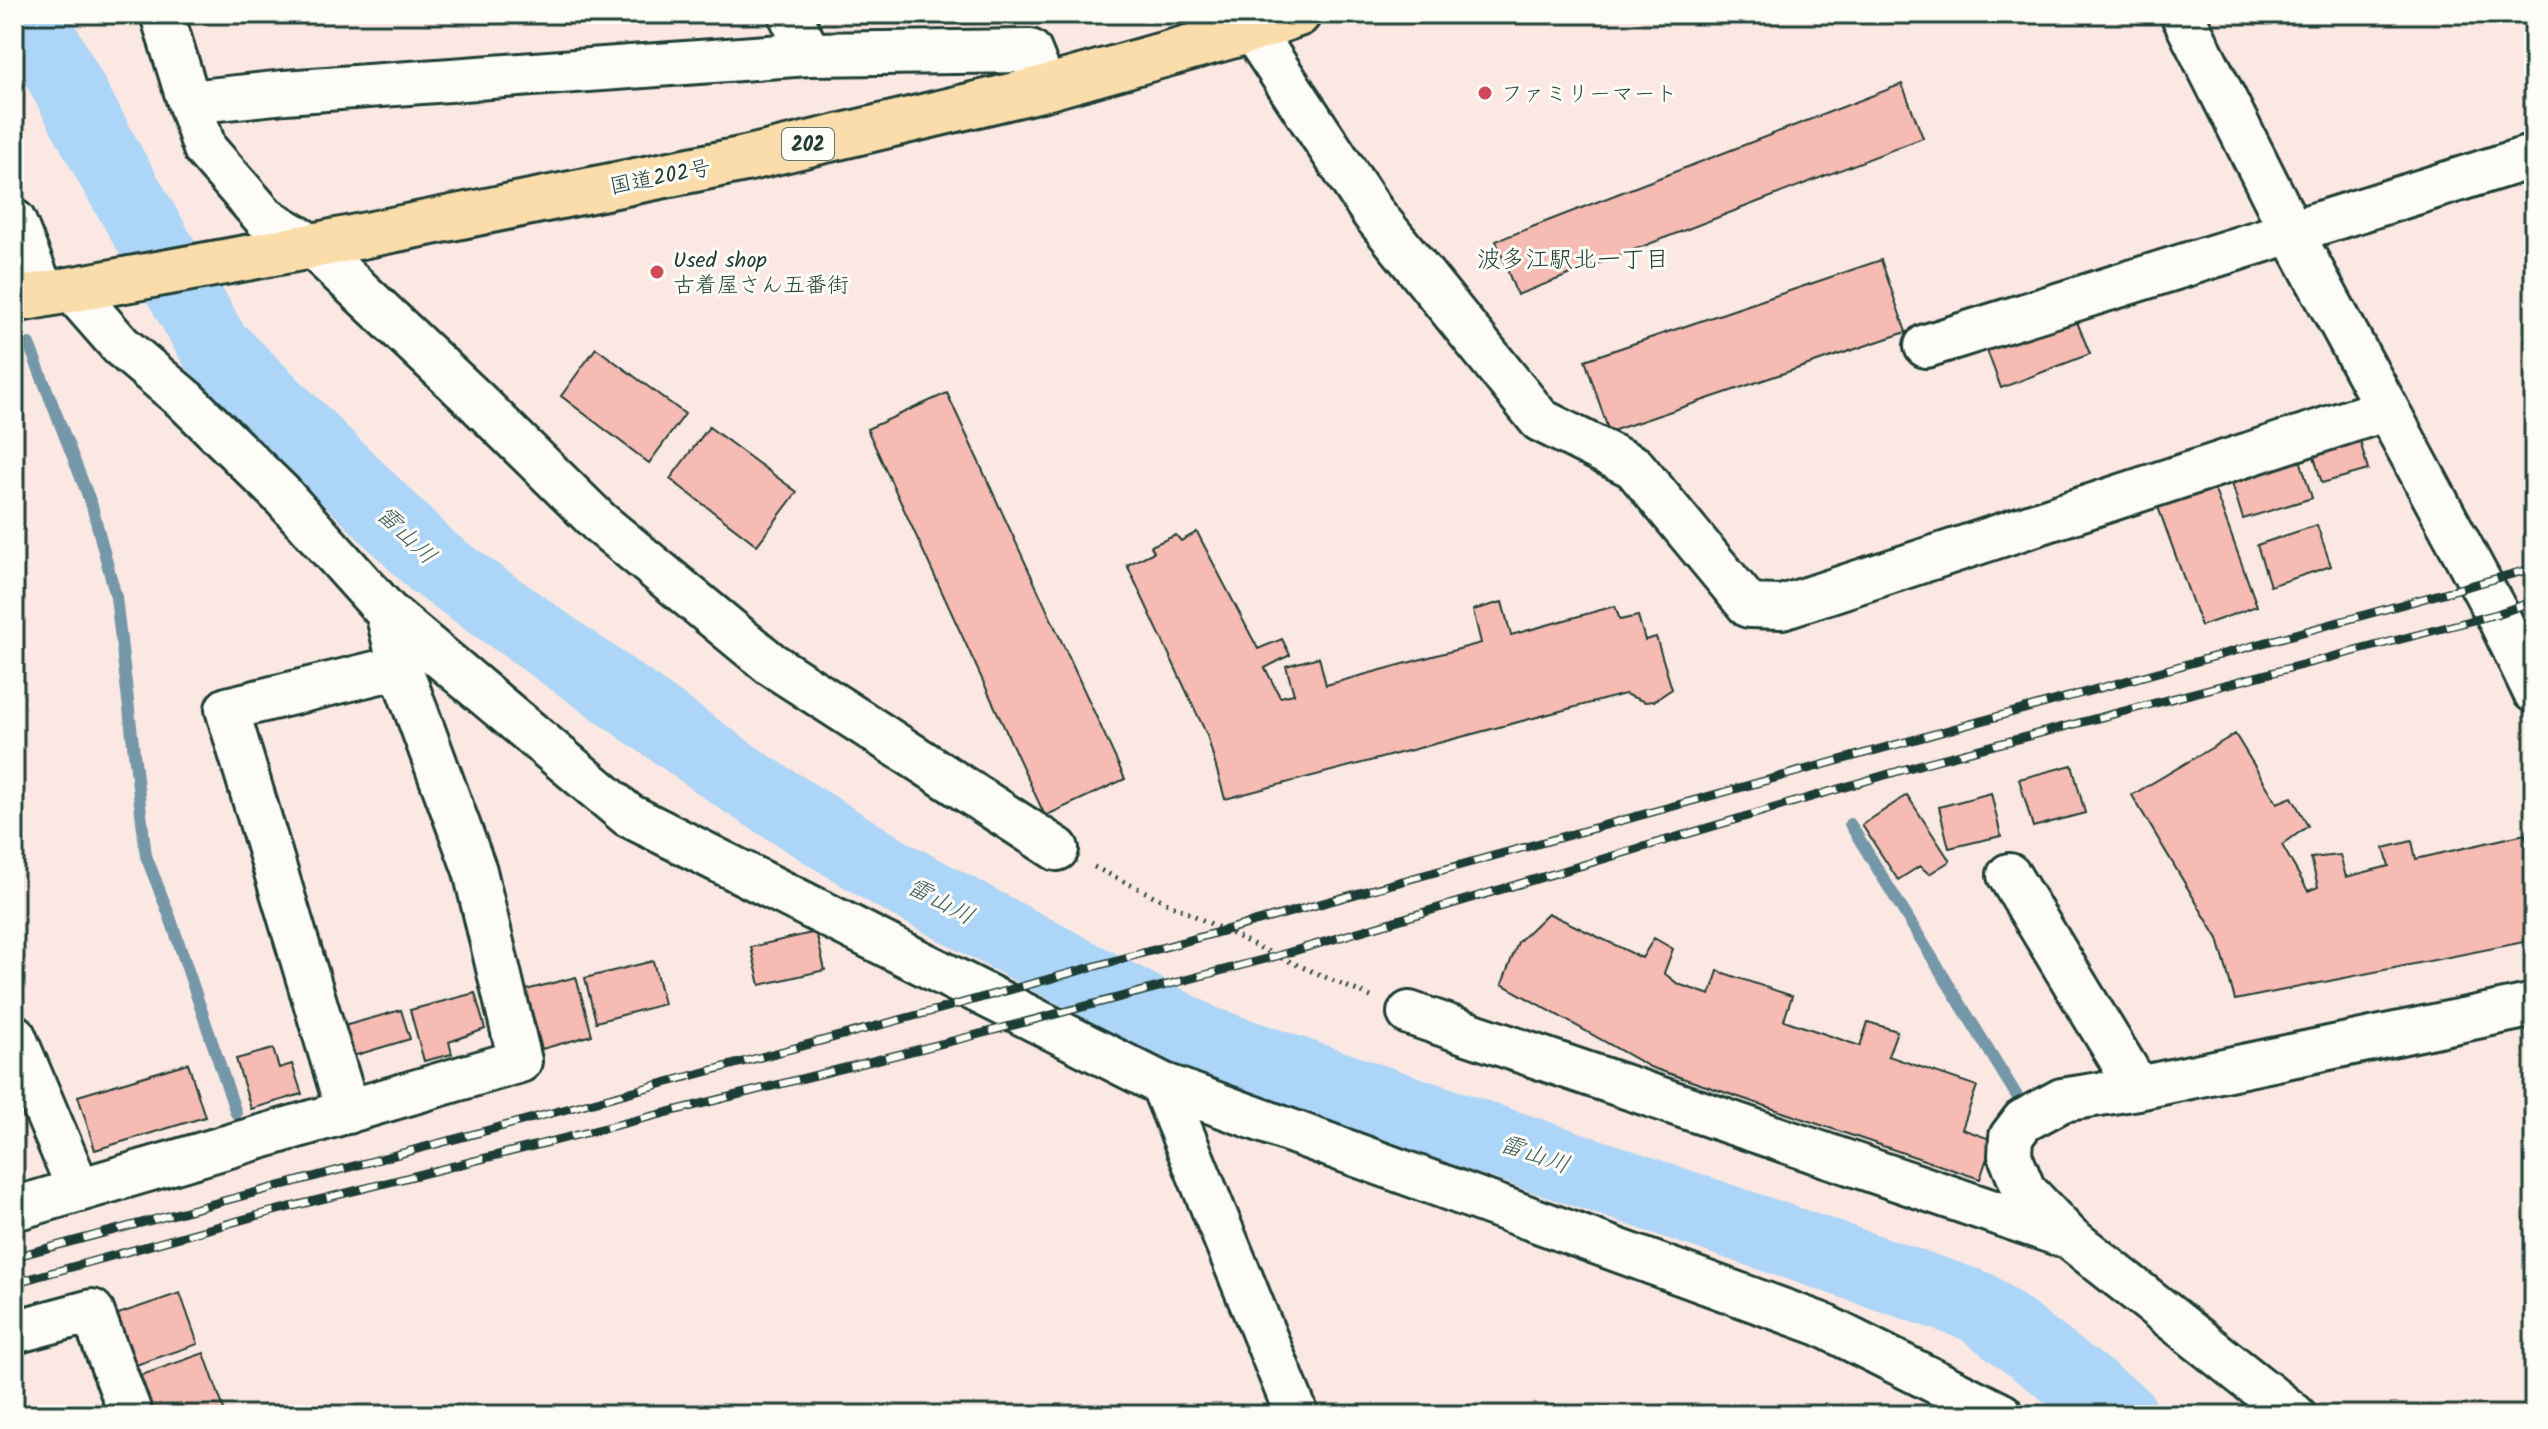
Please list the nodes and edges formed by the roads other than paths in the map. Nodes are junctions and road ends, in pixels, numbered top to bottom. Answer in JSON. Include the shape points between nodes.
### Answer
{"nodes":[{"id":1,"x":162,"y":14,"type":"edge"},
{"id":2,"x":790,"y":14,"type":"edge"},
{"id":3,"x":1298,"y":14,"type":"edge"},
{"id":4,"x":2182,"y":14,"type":"edge"},
{"id":5,"x":1252,"y":30,"type":"junction"},
{"id":6,"x":809,"y":54,"type":"junction"},
{"id":7,"x":1045,"y":88,"type":"junction"},
{"id":8,"x":189,"y":102,"type":"junction"},
{"id":9,"x":2534,"y":156,"type":"edge"},
{"id":10,"x":14,"y":221,"type":"edge"},
{"id":11,"x":2292,"y":233,"type":"junction"},
{"id":12,"x":312,"y":246,"type":"junction"},
{"id":13,"x":60,"y":291,"type":"edge"},
{"id":14,"x":1926,"y":346,"type":"dead end"},
{"id":15,"x":2387,"y":409,"type":"junction"},
{"id":16,"x":387,"y":612,"type":"junction"},
{"id":17,"x":400,"y":667,"type":"junction"},
{"id":18,"x":2534,"y":691,"type":"edge"},
{"id":19,"x":1057,"y":849,"type":"road end"},
{"id":20,"x":2009,"y":875,"type":"dead end"},
{"id":21,"x":2534,"y":1005,"type":"edge"},
{"id":22,"x":1409,"y":1013,"type":"road end"},
{"id":23,"x":14,"y":1036,"type":"edge"},
{"id":24,"x":1162,"y":1084,"type":"junction"},
{"id":25,"x":2138,"y":1088,"type":"junction"},
{"id":26,"x":348,"y":1112,"type":"junction"},
{"id":27,"x":79,"y":1190,"type":"junction"},
{"id":28,"x":14,"y":1209,"type":"edge"},
{"id":29,"x":2070,"y":1238,"type":"junction"},
{"id":30,"x":14,"y":1332,"type":"edge"},
{"id":31,"x":131,"y":1415,"type":"edge"},
{"id":32,"x":1297,"y":1415,"type":"edge"},
{"id":33,"x":2002,"y":1415,"type":"edge"},
{"id":34,"x":2294,"y":1415,"type":"edge"}],
"edges":[{"from":1,"to":8,"type":"street"},
{"from":2,"to":6,"type":"street"},
{"from":3,"to":5,"type":"highway","name":"国道202号","number":"202"},
{"from":4,"to":11,"type":"street"},
{"from":5,"to":7,"type":"highway","name":"国道202号","number":"202"},
{"from":5,"to":15,"type":"street","via":[[1373,213],[1540,420],[1634,467],[1749,606],[1782,607]]},
{"from":6,"to":7,"type":"street","via":[[1030,51]]},
{"from":6,"to":8,"type":"street"},
{"from":7,"to":12,"type":"highway","name":"国道202号","number":"202","via":[[745,159]]},
{"from":8,"to":12,"type":"street","via":[[205,149],[265,218]]},
{"from":9,"to":11,"type":"street"},
{"from":10,"to":13,"type":"street"},
{"from":11,"to":14,"type":"street"},
{"from":11,"to":15,"type":"street"},
{"from":12,"to":13,"type":"highway","name":"国道202号","number":"202"},
{"from":12,"to":19,"type":"street","via":[[599,522],[771,664]]},
{"from":13,"to":16,"type":"street","via":[[185,400],[281,494]]},
{"from":15,"to":18,"type":"street"},
{"from":16,"to":17,"type":"street"},
{"from":16,"to":24,"type":"street","via":[[628,815]]},
{"from":17,"to":26,"type":"street","via":[[475,871],[520,1061]]},
{"from":17,"to":26,"type":"street","via":[[227,709]]},
{"from":20,"to":25,"type":"street"},
{"from":21,"to":25,"type":"street"},
{"from":22,"to":29,"type":"street"},
{"from":23,"to":27,"type":"street"},
{"from":24,"to":32,"type":"street"},
{"from":24,"to":33,"type":"street","via":[[1820,1324]]},
{"from":25,"to":29,"type":"street","via":[[2062,1100],[2023,1121],[2011,1137],[2010,1156],[2024,1190]]},
{"from":26,"to":27,"type":"street"},
{"from":27,"to":28,"type":"street"},
{"from":29,"to":34,"type":"street"},
{"from":30,"to":31,"type":"street","via":[[92,1311]]}]}
